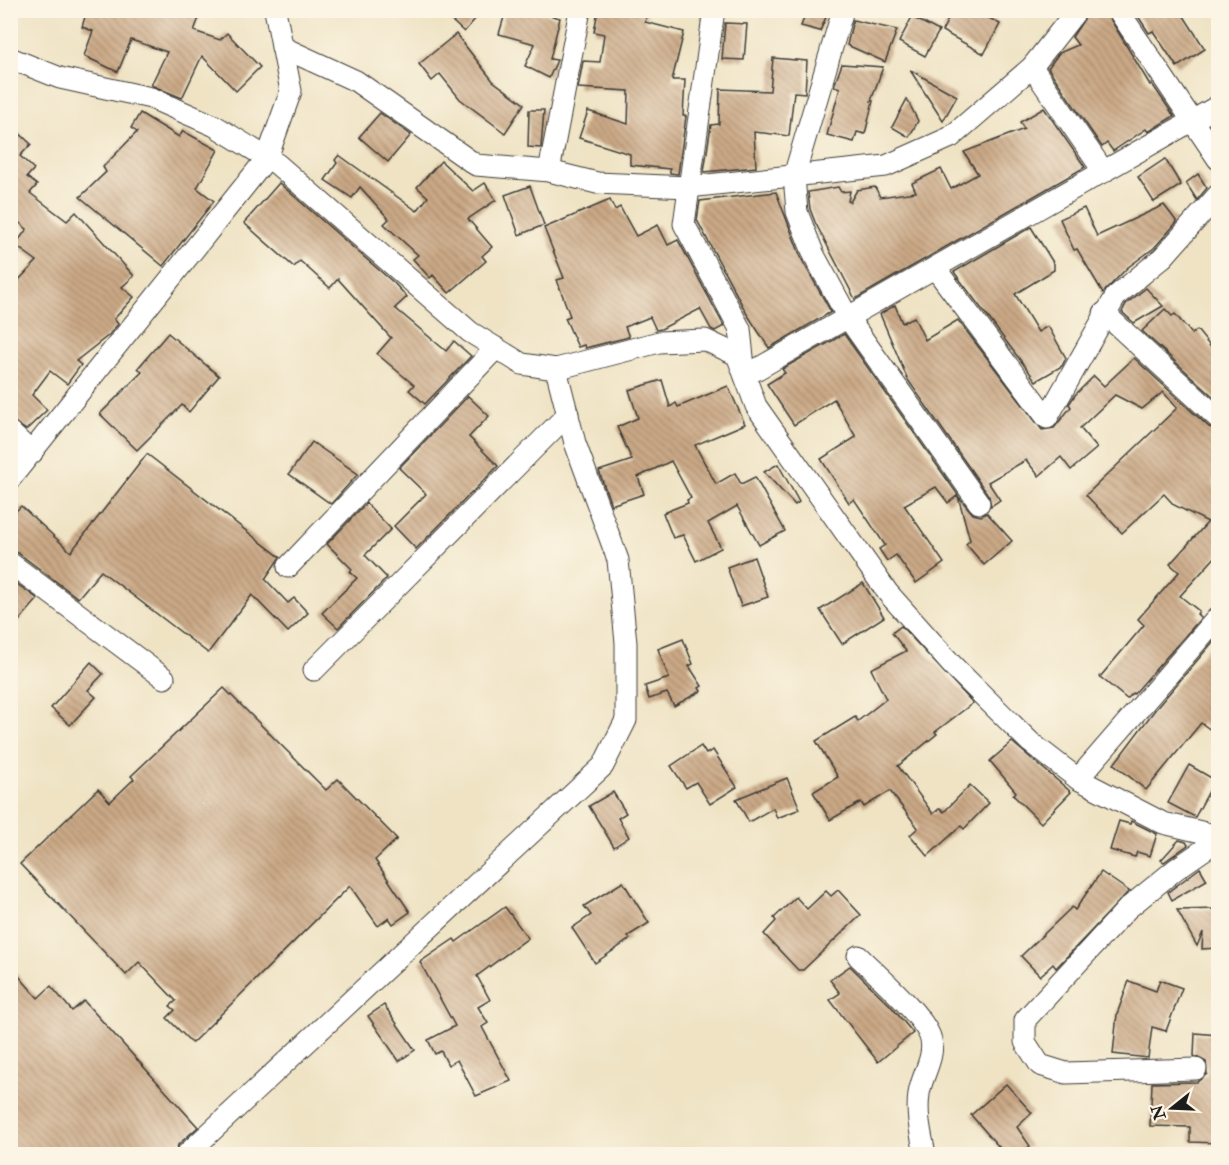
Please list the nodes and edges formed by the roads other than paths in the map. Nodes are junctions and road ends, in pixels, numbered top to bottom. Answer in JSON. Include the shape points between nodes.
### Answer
{"nodes":[{"id":1,"x":275,"y":10,"type":"edge"},
{"id":2,"x":580,"y":10,"type":"edge"},
{"id":3,"x":714,"y":10,"type":"edge"},
{"id":4,"x":843,"y":10,"type":"edge"},
{"id":5,"x":1077,"y":10,"type":"edge"},
{"id":6,"x":1118,"y":10,"type":"edge"},
{"id":7,"x":282,"y":47,"type":"junction"},
{"id":8,"x":10,"y":58,"type":"edge"},
{"id":9,"x":1032,"y":67,"type":"junction"},
{"id":10,"x":1218,"y":106,"type":"edge"},
{"id":11,"x":1193,"y":121,"type":"junction"},
{"id":12,"x":267,"y":158,"type":"junction"},
{"id":13,"x":1218,"y":159,"type":"edge"},
{"id":14,"x":549,"y":171,"type":"junction"},
{"id":15,"x":1104,"y":172,"type":"junction"},
{"id":16,"x":794,"y":176,"type":"junction"},
{"id":17,"x":688,"y":187,"type":"junction"},
{"id":18,"x":1218,"y":195,"type":"edge"},
{"id":19,"x":935,"y":268,"type":"junction"},
{"id":20,"x":1104,"y":313,"type":"junction"},
{"id":21,"x":848,"y":318,"type":"junction"},
{"id":22,"x":496,"y":348,"type":"junction"},
{"id":23,"x":556,"y":369,"type":"junction"},
{"id":24,"x":745,"y":376,"type":"junction"},
{"id":25,"x":568,"y":414,"type":"junction"},
{"id":26,"x":1218,"y":418,"type":"edge"},
{"id":27,"x":10,"y":432,"type":"edge"},
{"id":28,"x":32,"y":453,"type":"junction"},
{"id":29,"x":10,"y":479,"type":"edge"},
{"id":30,"x":980,"y":503,"type":"dead end"},
{"id":31,"x":10,"y":563,"type":"edge"},
{"id":32,"x":288,"y":567,"type":"dead end"},
{"id":33,"x":1218,"y":617,"type":"edge"},
{"id":34,"x":314,"y":670,"type":"dead end"},
{"id":35,"x":164,"y":678,"type":"dead end"},
{"id":36,"x":1078,"y":779,"type":"junction"},
{"id":37,"x":1218,"y":838,"type":"edge"},
{"id":38,"x":858,"y":956,"type":"dead end"},
{"id":39,"x":1197,"y":1069,"type":"dead end"},
{"id":40,"x":187,"y":1155,"type":"edge"},
{"id":41,"x":925,"y":1155,"type":"edge"}],
"edges":[{"from":1,"to":7,"type":"street"},
{"from":2,"to":14,"type":"street"},
{"from":3,"to":17,"type":"street"},
{"from":4,"to":16,"type":"street"},
{"from":5,"to":9,"type":"street"},
{"from":6,"to":11,"type":"street"},
{"from":7,"to":12,"type":"street","via":[[291,91]]},
{"from":7,"to":14,"type":"street","via":[[356,81],[476,165]]},
{"from":8,"to":12,"type":"street","via":[[60,78],[151,98],[215,126]]},
{"from":9,"to":15,"type":"street"},
{"from":9,"to":16,"type":"street","via":[[951,137],[886,166]]},
{"from":10,"to":11,"type":"street"},
{"from":11,"to":13,"type":"street"},
{"from":11,"to":15,"type":"street"},
{"from":12,"to":22,"type":"street","via":[[470,332]]},
{"from":12,"to":28,"type":"street"},
{"from":14,"to":17,"type":"street","via":[[597,183]]},
{"from":15,"to":19,"type":"street"},
{"from":16,"to":17,"type":"street"},
{"from":16,"to":21,"type":"street","via":[[797,212],[814,255]]},
{"from":17,"to":24,"type":"street","via":[[684,224],[740,329]]},
{"from":18,"to":20,"type":"street","via":[[1163,257],[1116,296]]},
{"from":19,"to":20,"type":"street","via":[[1047,418]]},
{"from":19,"to":21,"type":"street"},
{"from":20,"to":26,"type":"street"},
{"from":21,"to":24,"type":"street"},
{"from":21,"to":30,"type":"street"},
{"from":22,"to":23,"type":"street","via":[[522,364]]},
{"from":22,"to":32,"type":"street"},
{"from":23,"to":24,"type":"street","via":[[659,342],[705,340],[737,354]]},
{"from":23,"to":25,"type":"street"},
{"from":24,"to":36,"type":"street","via":[[756,406],[888,593],[953,666],[1030,742]]},
{"from":25,"to":34,"type":"street"},
{"from":25,"to":40,"type":"street","via":[[618,560],[626,643],[627,720],[603,766]]},
{"from":27,"to":28,"type":"street"},
{"from":28,"to":29,"type":"street"},
{"from":31,"to":35,"type":"street"},
{"from":33,"to":36,"type":"street"},
{"from":36,"to":37,"type":"street","via":[[1162,823]]},
{"from":37,"to":39,"type":"street","via":[[1128,908],[1024,1020],[1025,1042],[1040,1065],[1066,1073]]},
{"from":38,"to":41,"type":"street","via":[[912,1009],[932,1039],[919,1094],[918,1119]]}]}
